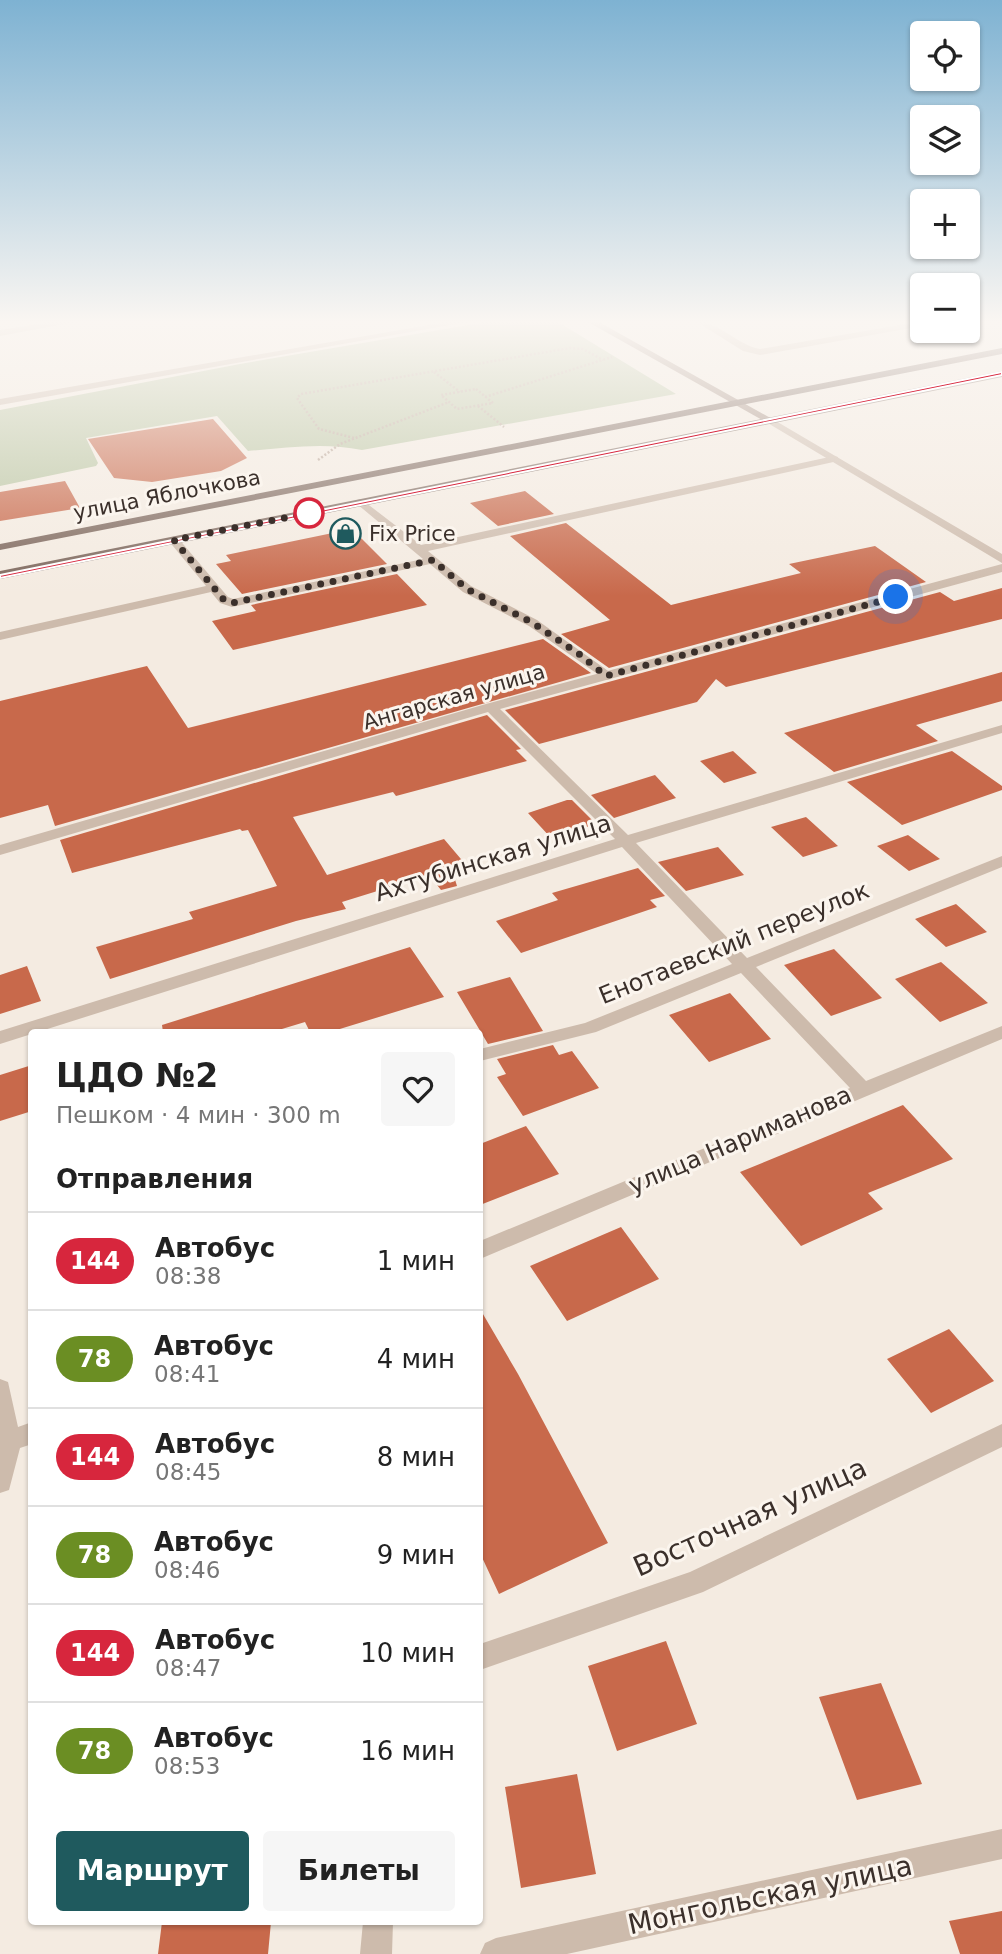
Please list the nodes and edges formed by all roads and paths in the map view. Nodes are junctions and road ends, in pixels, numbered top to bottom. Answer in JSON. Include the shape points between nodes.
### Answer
{"nodes":[{"id":1,"x":308,"y":413,"type":"edge"},
{"id":2,"x":419,"y":413,"type":"edge"},
{"id":3,"x":487,"y":413,"type":"edge"},
{"id":4,"x":679,"y":413,"type":"edge"},
{"id":5,"x":757,"y":413,"type":"edge"},
{"id":6,"x":804,"y":413,"type":"edge"},
{"id":7,"x":769,"y":420,"type":"junction"},
{"id":8,"x":506,"y":428,"type":"dead end"},
{"id":9,"x":354,"y":438,"type":"junction"},
{"id":10,"x":834,"y":459,"type":"junction"},
{"id":11,"x":311,"y":466,"type":"dead end"},
{"id":12,"x":360,"y":502,"type":"junction"},
{"id":13,"x":174,"y":540,"type":"junction"},
{"id":14,"x":0,"y":547,"type":"edge"},
{"id":15,"x":420,"y":549,"type":"junction"},
{"id":16,"x":1002,"y":559,"type":"edge"},
{"id":17,"x":433,"y":560,"type":"junction"},
{"id":18,"x":1002,"y":568,"type":"edge"},
{"id":19,"x":0,"y":575,"type":"edge"},
{"id":20,"x":214,"y":588,"type":"junction"},
{"id":21,"x":0,"y":636,"type":"edge"},
{"id":22,"x":606,"y":676,"type":"junction"},
{"id":23,"x":491,"y":707,"type":"junction"},
{"id":24,"x":1002,"y":729,"type":"edge"},
{"id":25,"x":626,"y":841,"type":"junction"},
{"id":26,"x":0,"y":850,"type":"edge"},
{"id":27,"x":1002,"y":862,"type":"edge"},
{"id":28,"x":743,"y":965,"type":"junction"},
{"id":29,"x":28,"y":1029,"type":"edge"},
{"id":30,"x":29,"y":1029,"type":"edge"},
{"id":31,"x":1002,"y":1032,"type":"edge"},
{"id":32,"x":0,"y":1038,"type":"edge"},
{"id":33,"x":483,"y":1054,"type":"edge"},
{"id":34,"x":862,"y":1089,"type":"junction"},
{"id":35,"x":483,"y":1249,"type":"edge"},
{"id":36,"x":0,"y":1389,"type":"edge"},
{"id":37,"x":28,"y":1434,"type":"edge"},
{"id":38,"x":1002,"y":1435,"type":"edge"},
{"id":39,"x":4,"y":1443,"type":"edge"},
{"id":40,"x":0,"y":1482,"type":"edge"},
{"id":41,"x":483,"y":1656,"type":"edge"},
{"id":42,"x":1002,"y":1844,"type":"edge"},
{"id":43,"x":378,"y":1925,"type":"edge"},
{"id":44,"x":376,"y":1954,"type":"edge"},
{"id":45,"x":496,"y":1954,"type":"edge"}],
"edges":[{"from":1,"to":9,"type":"path","via":[[320,429]]},
{"from":2,"to":9,"type":"path"},
{"from":3,"to":8,"type":"path"},
{"from":4,"to":14,"type":"main road","name":"улица Яблочкова"},
{"from":5,"to":7,"type":"main road"},
{"from":6,"to":7,"type":"main road","name":"улица Яблочкова"},
{"from":7,"to":10,"type":"street"},
{"from":7,"to":12,"type":"main road","name":"улица Яблочкова"},
{"from":9,"to":11,"type":"path"},
{"from":10,"to":15,"type":"street"},
{"from":10,"to":16,"type":"street"},
{"from":12,"to":13,"type":"main road","name":"улица Яблочкова"},
{"from":12,"to":15,"type":"street"},
{"from":13,"to":19,"type":"main road","name":"улица Яблочкова"},
{"from":13,"to":20,"type":"street"},
{"from":15,"to":17,"type":"street"},
{"from":17,"to":20,"type":"street","via":[[232,603]]},
{"from":17,"to":22,"type":"street","via":[[467,589],[533,623]]},
{"from":18,"to":22,"type":"street","name":"Ангарская улица"},
{"from":20,"to":21,"type":"street"},
{"from":22,"to":23,"type":"street","name":"Ангарская улица"},
{"from":23,"to":25,"type":"street"},
{"from":23,"to":26,"type":"street","name":"Ангарская улица"},
{"from":24,"to":25,"type":"street","name":"Ахтубинская улица"},
{"from":25,"to":28,"type":"street"},
{"from":25,"to":30,"type":"street","name":"Ахтубинская улица"},
{"from":27,"to":28,"type":"street","name":"Енотаевский переулок"},
{"from":28,"to":33,"type":"street","name":"Енотаевский переулок","via":[[590,1028]]},
{"from":28,"to":34,"type":"street"},
{"from":29,"to":32,"type":"street","name":"Ахтубинская улица"},
{"from":31,"to":34,"type":"street","name":"улица Нариманова"},
{"from":34,"to":35,"type":"street","name":"улица Нариманова"},
{"from":36,"to":39,"type":"street"},
{"from":37,"to":39,"type":"street"},
{"from":38,"to":41,"type":"street","name":"Восточная улица","via":[[694,1583]]},
{"from":39,"to":40,"type":"street"},
{"from":42,"to":45,"type":"street","name":"Монгольская улица"},
{"from":43,"to":44,"type":"street"}]}
